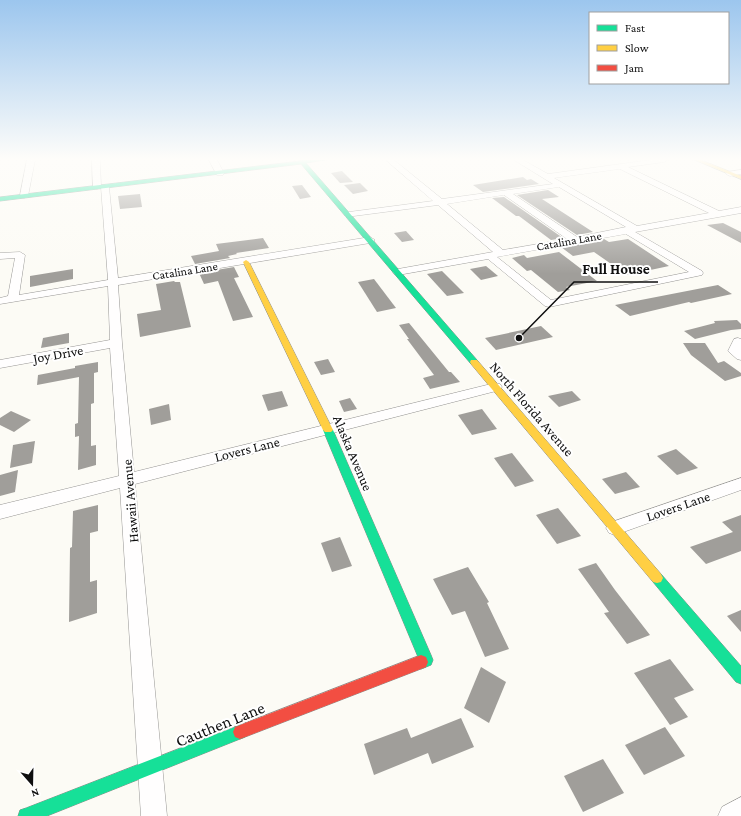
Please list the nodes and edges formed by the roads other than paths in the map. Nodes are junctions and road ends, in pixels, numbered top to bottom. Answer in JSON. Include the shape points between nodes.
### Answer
{"nodes":[{"id":1,"x":102,"y":198,"type":"edge"},
{"id":2,"x":334,"y":198,"type":"edge"},
{"id":3,"x":436,"y":198,"type":"edge"},
{"id":4,"x":463,"y":198,"type":"edge"},
{"id":5,"x":513,"y":198,"type":"edge"},
{"id":6,"x":581,"y":198,"type":"edge"},
{"id":7,"x":685,"y":198,"type":"edge"},
{"id":8,"x":439,"y":201,"type":"junction"},
{"id":9,"x":741,"y":210,"type":"edge"},
{"id":10,"x":717,"y":214,"type":"junction"},
{"id":11,"x":349,"y":215,"type":"junction"},
{"id":12,"x":631,"y":230,"type":"junction"},
{"id":13,"x":370,"y":240,"type":"junction"},
{"id":14,"x":575,"y":240,"type":"junction"},
{"id":15,"x":500,"y":253,"type":"junction"},
{"id":16,"x":489,"y":255,"type":"junction"},
{"id":17,"x":0,"y":256,"type":"edge"},
{"id":18,"x":246,"y":262,"type":"junction"},
{"id":19,"x":398,"y":272,"type":"junction"},
{"id":20,"x":113,"y":283,"type":"junction"},
{"id":21,"x":13,"y":299,"type":"junction"},
{"id":22,"x":0,"y":301,"type":"edge"},
{"id":23,"x":116,"y":343,"type":"junction"},
{"id":24,"x":741,"y":343,"type":"edge"},
{"id":25,"x":741,"y":356,"type":"edge"},
{"id":26,"x":0,"y":364,"type":"edge"},
{"id":27,"x":495,"y":388,"type":"junction"},
{"id":28,"x":328,"y":429,"type":"junction"},
{"id":29,"x":128,"y":480,"type":"junction"},
{"id":30,"x":741,"y":484,"type":"edge"},
{"id":31,"x":0,"y":512,"type":"edge"},
{"id":32,"x":615,"y":528,"type":"junction"},
{"id":33,"x":426,"y":660,"type":"joint"},
{"id":34,"x":741,"y":677,"type":"edge"},
{"id":35,"x":150,"y":768,"type":"junction"},
{"id":36,"x":741,"y":810,"type":"edge"},
{"id":37,"x":26,"y":816,"type":"edge"},
{"id":38,"x":154,"y":816,"type":"edge"},
{"id":39,"x":731,"y":816,"type":"edge"}],
"edges":[{"from":1,"to":20,"type":"street","name":"Hawaii Avenue"},
{"from":2,"to":11,"type":"street","name":"North Florida Avenue"},
{"from":3,"to":8,"type":"street"},
{"from":4,"to":8,"type":"street"},
{"from":5,"to":14,"type":"street"},
{"from":6,"to":12,"type":"street"},
{"from":7,"to":10,"type":"street"},
{"from":8,"to":11,"type":"street"},
{"from":8,"to":15,"type":"street"},
{"from":9,"to":10,"type":"street","name":"Catalina Lane"},
{"from":10,"to":12,"type":"street","name":"Catalina Lane"},
{"from":11,"to":13,"type":"street","name":"North Florida Avenue"},
{"from":12,"to":14,"type":"street","name":"Catalina Lane"},
{"from":12,"to":16,"type":"street","via":[[698,273],[549,304]]},
{"from":13,"to":18,"type":"street","name":"Catalina Lane"},
{"from":13,"to":19,"type":"street","name":"North Florida Avenue"},
{"from":14,"to":15,"type":"street","name":"Catalina Lane"},
{"from":15,"to":16,"type":"street","name":"Catalina Lane"},
{"from":16,"to":19,"type":"street","name":"Catalina Lane"},
{"from":17,"to":21,"type":"street","via":[[20,255]]},
{"from":18,"to":20,"type":"street","name":"Catalina Lane"},
{"from":18,"to":28,"type":"street","name":"Alaska Avenue"},
{"from":19,"to":27,"type":"street","name":"North Florida Avenue"},
{"from":20,"to":21,"type":"street","name":"Catalina Lane"},
{"from":20,"to":23,"type":"street","name":"Hawaii Avenue"},
{"from":21,"to":22,"type":"street","name":"Catalina Lane"},
{"from":23,"to":26,"type":"street","name":"Joy Drive"},
{"from":23,"to":29,"type":"street","name":"Hawaii Avenue"},
{"from":24,"to":25,"type":"street","via":[[738,342],[734,351]]},
{"from":27,"to":28,"type":"street","name":"Lovers Lane"},
{"from":27,"to":32,"type":"street","name":"North Florida Avenue"},
{"from":28,"to":29,"type":"street","name":"Lovers Lane"},
{"from":28,"to":33,"type":"street","name":"Alaska Avenue"},
{"from":29,"to":31,"type":"street","name":"Lovers Lane"},
{"from":29,"to":35,"type":"street","name":"Hawaii Avenue"},
{"from":30,"to":32,"type":"street","name":"Lovers Lane"},
{"from":32,"to":34,"type":"street","name":"North Florida Avenue"},
{"from":33,"to":35,"type":"street","name":"Cauthen Lane"},
{"from":35,"to":37,"type":"street","name":"Cauthen Lane"},
{"from":35,"to":38,"type":"street","name":"Hawaii Avenue"},
{"from":36,"to":39,"type":"street"}]}
